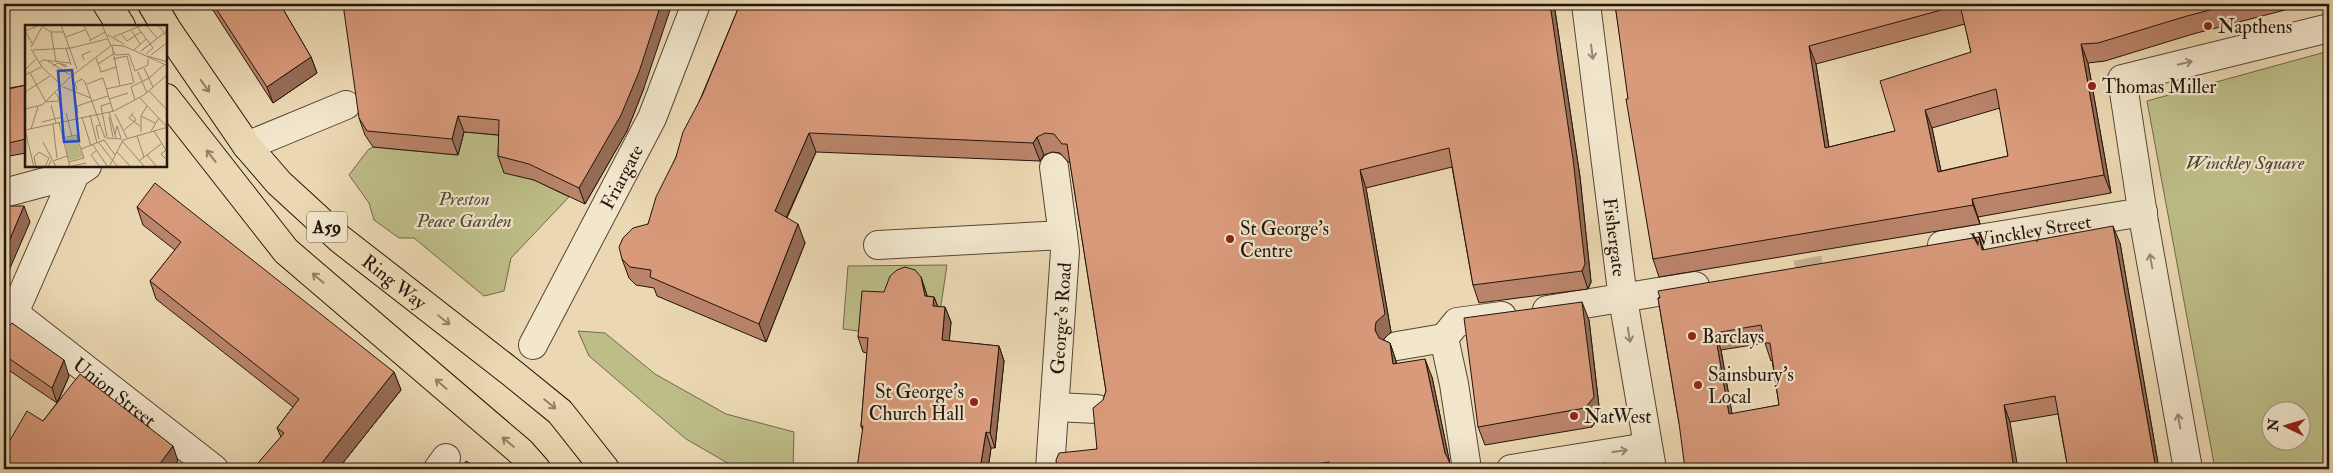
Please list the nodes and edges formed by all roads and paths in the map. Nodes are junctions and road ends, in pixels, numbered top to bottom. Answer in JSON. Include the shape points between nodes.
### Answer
{"nodes":[{"id":1,"x":107,"y":4,"type":"edge"},
{"id":2,"x":152,"y":4,"type":"edge"},
{"id":3,"x":696,"y":4,"type":"edge"},
{"id":4,"x":1586,"y":4,"type":"edge"},
{"id":5,"x":120,"y":25,"type":"edge"},
{"id":6,"x":165,"y":25,"type":"edge"},
{"id":7,"x":2329,"y":28,"type":"edge"},
{"id":8,"x":168,"y":30,"type":"edge"},
{"id":9,"x":168,"y":105,"type":"edge"},
{"id":10,"x":346,"y":105,"type":"dead end"},
{"id":11,"x":247,"y":146,"type":"junction"},
{"id":12,"x":1054,"y":167,"type":"dead end"},
{"id":13,"x":81,"y":170,"type":"edge"},
{"id":14,"x":4,"y":193,"type":"edge"},
{"id":15,"x":2143,"y":212,"type":"junction"},
{"id":16,"x":1063,"y":236,"type":"junction"},
{"id":17,"x":878,"y":245,"type":"dead end"},
{"id":18,"x":1916,"y":249,"type":"edge"},
{"id":19,"x":1716,"y":282,"type":"edge"},
{"id":20,"x":1623,"y":299,"type":"junction"},
{"id":21,"x":9,"y":322,"type":"edge"},
{"id":22,"x":1444,"y":338,"type":"junction"},
{"id":23,"x":533,"y":345,"type":"dead end"},
{"id":24,"x":1397,"y":346,"type":"dead end"},
{"id":25,"x":1054,"y":407,"type":"junction"},
{"id":26,"x":1097,"y":409,"type":"edge"},
{"id":27,"x":1649,"y":458,"type":"edge"},
{"id":28,"x":214,"y":469,"type":"edge"},
{"id":29,"x":536,"y":469,"type":"edge"},
{"id":30,"x":605,"y":469,"type":"edge"},
{"id":31,"x":1050,"y":469,"type":"edge"},
{"id":32,"x":1466,"y":469,"type":"edge"},
{"id":33,"x":1511,"y":469,"type":"edge"},
{"id":34,"x":2188,"y":469,"type":"edge"}],
"edges":[{"from":1,"to":5,"type":"highway"},
{"from":2,"to":6,"type":"highway","name":"Ring Way","number":"A59"},
{"from":3,"to":23,"type":"street","name":"Friargate","via":[[652,118]]},
{"from":4,"to":20,"type":"street","name":"Fishergate","one_way":true},
{"from":15,"to":7,"type":"street","one_way":true,"via":[[2122,79]]},
{"from":8,"to":11,"type":"highway","name":"Ring Way","number":"A59","one_way":true},
{"from":29,"to":9,"type":"highway","number":"A59","one_way":true,"via":[[521,452],[286,251]]},
{"from":10,"to":11,"type":"street"},
{"from":11,"to":30,"type":"highway","name":"Ring Way","number":"A59","one_way":true,"via":[[279,183],[340,239],[560,412]]},
{"from":12,"to":16,"type":"street","name":"George's Road"},
{"from":13,"to":14,"type":"street"},
{"from":13,"to":21,"type":"street"},
{"from":15,"to":18,"type":"street","name":"Winckley Street"},
{"from":34,"to":15,"type":"street","one_way":true},
{"from":16,"to":17,"type":"street"},
{"from":16,"to":25,"type":"street","name":"George's Road","via":[[1065,251]]},
{"from":19,"to":20,"type":"street"},
{"from":20,"to":22,"type":"street","via":[[1456,322]]},
{"from":20,"to":27,"type":"street","name":"Fishergate","one_way":true},
{"from":21,"to":28,"type":"street","name":"Union Street"},
{"from":22,"to":24,"type":"street"},
{"from":22,"to":32,"type":"street"},
{"from":25,"to":26,"type":"street"},
{"from":25,"to":31,"type":"street","name":"George's Road"},
{"from":33,"to":27,"type":"street","one_way":true}]}
